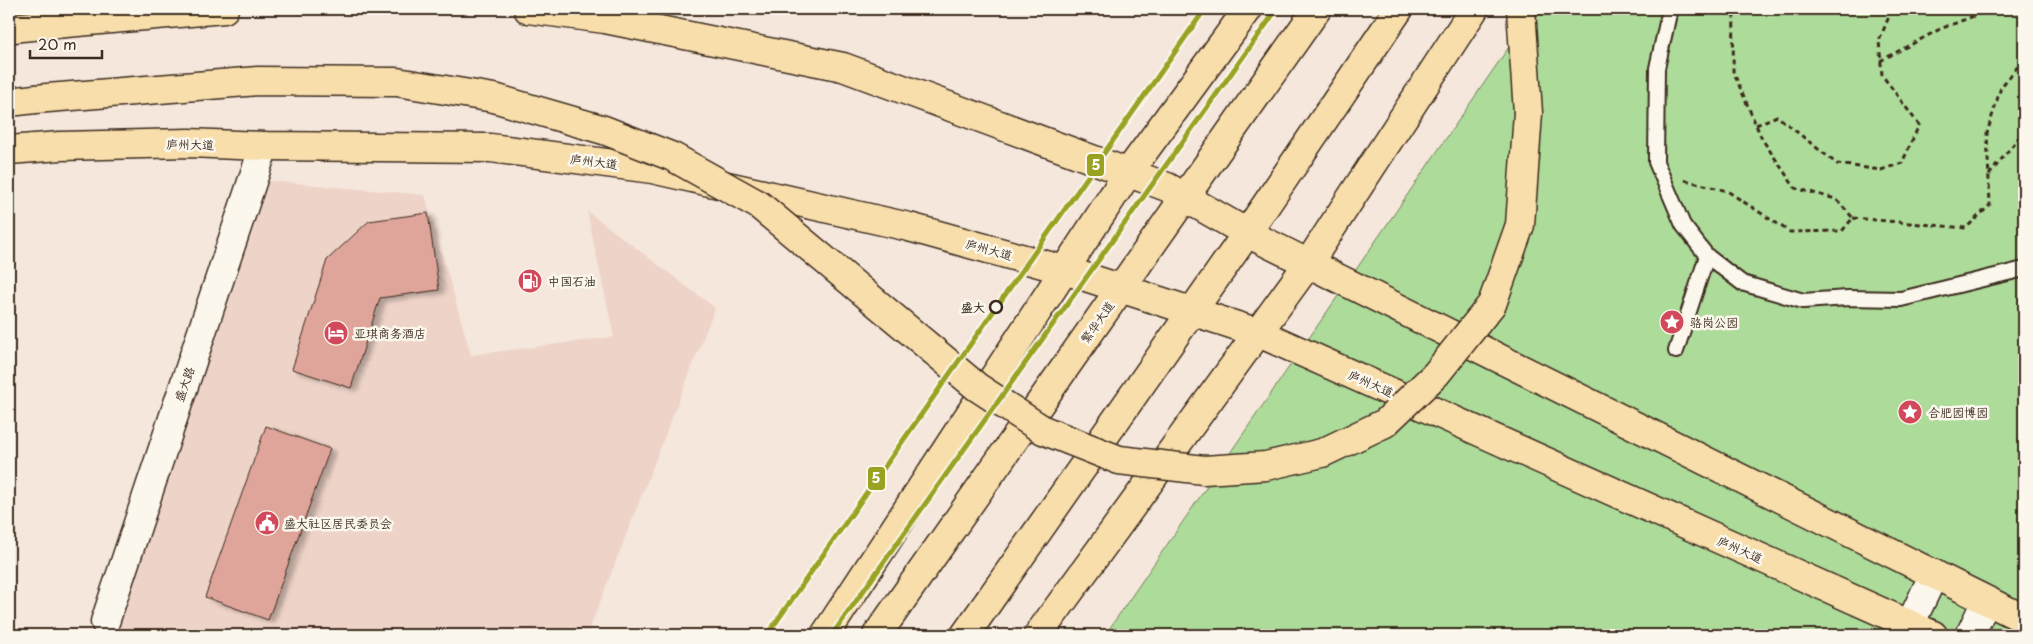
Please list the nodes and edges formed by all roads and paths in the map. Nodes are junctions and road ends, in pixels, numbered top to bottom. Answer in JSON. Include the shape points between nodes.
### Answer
{"nodes":[{"id":1,"x":224,"y":9,"type":"edge"},
{"id":2,"x":528,"y":9,"type":"edge"},
{"id":3,"x":1248,"y":9,"type":"edge"},
{"id":4,"x":1317,"y":9,"type":"edge"},
{"id":5,"x":1399,"y":9,"type":"edge"},
{"id":6,"x":1474,"y":9,"type":"edge"},
{"id":7,"x":1521,"y":9,"type":"edge"},
{"id":8,"x":1670,"y":9,"type":"edge"},
{"id":9,"x":1734,"y":9,"type":"edge"},
{"id":10,"x":1892,"y":9,"type":"edge"},
{"id":11,"x":1992,"y":9,"type":"edge"},
{"id":12,"x":579,"y":12,"type":"edge"},
{"id":13,"x":9,"y":30,"type":"edge"},
{"id":14,"x":2024,"y":60,"type":"edge"},
{"id":15,"x":1880,"y":61,"type":"junction"},
{"id":16,"x":9,"y":102,"type":"edge"},
{"id":17,"x":1756,"y":125,"type":"junction"},
{"id":18,"x":2024,"y":131,"type":"edge"},
{"id":19,"x":264,"y":146,"type":"junction"},
{"id":20,"x":9,"y":150,"type":"edge"},
{"id":21,"x":1128,"y":173,"type":"junction"},
{"id":22,"x":1660,"y":173,"type":"junction"},
{"id":23,"x":1989,"y":175,"type":"junction"},
{"id":24,"x":1184,"y":197,"type":"junction"},
{"id":25,"x":1853,"y":218,"type":"junction"},
{"id":26,"x":1247,"y":233,"type":"junction"},
{"id":27,"x":1707,"y":256,"type":"junction"},
{"id":28,"x":1308,"y":264,"type":"junction"},
{"id":29,"x":2024,"y":268,"type":"edge"},
{"id":30,"x":1064,"y":270,"type":"junction"},
{"id":31,"x":1121,"y":288,"type":"junction"},
{"id":32,"x":1193,"y":312,"type":"junction"},
{"id":33,"x":1259,"y":333,"type":"junction"},
{"id":34,"x":1676,"y":351,"type":"dead end"},
{"id":35,"x":1934,"y":574,"type":"junction"},
{"id":36,"x":1986,"y":600,"type":"junction"},
{"id":37,"x":2024,"y":619,"type":"edge"},
{"id":38,"x":105,"y":622,"type":"dead end"},
{"id":39,"x":1916,"y":632,"type":"edge"},
{"id":40,"x":825,"y":635,"type":"edge"},
{"id":41,"x":877,"y":635,"type":"edge"},
{"id":42,"x":965,"y":635,"type":"edge"},
{"id":43,"x":1038,"y":635,"type":"edge"},
{"id":44,"x":1970,"y":635,"type":"edge"}],
"edges":[{"from":1,"to":13,"type":"main road"},
{"from":2,"to":12,"type":"main road"},
{"from":3,"to":21,"type":"main road"},
{"from":4,"to":24,"type":"main road","name":"繁华大道"},
{"from":5,"to":26,"type":"main road"},
{"from":6,"to":28,"type":"main road"},
{"from":7,"to":16,"type":"main road","bridge":true,"via":[[1528,113],[1520,225],[1492,304],[1436,374],[1385,423],[1322,453],[1266,466],[1204,470],[1119,460],[1043,430],[976,387],[759,205],[673,157],[604,130],[494,98],[397,82],[258,81]]},
{"from":8,"to":22,"type":"lane","via":[[1657,68],[1656,162]]},
{"from":9,"to":17,"type":"path","via":[[1733,71]]},
{"from":10,"to":15,"type":"path","via":[[1879,41]]},
{"from":11,"to":15,"type":"path","via":[[1940,29]]},
{"from":12,"to":21,"type":"main road","via":[[843,67]]},
{"from":14,"to":23,"type":"path","via":[[2001,87],[1998,96],[1987,133]]},
{"from":15,"to":17,"type":"path","via":[[1882,74],[1919,125],[1902,164],[1881,170],[1837,164],[1777,116]]},
{"from":17,"to":25,"type":"path","via":[[1795,188],[1836,199]]},
{"from":18,"to":23,"type":"path"},
{"from":19,"to":20,"type":"main road","name":"庐州大道","via":[[188,143]]},
{"from":19,"to":30,"type":"main road","name":"庐州大道","via":[[491,148],[652,169],[909,227]]},
{"from":19,"to":38,"type":"street","name":"盛大路"},
{"from":21,"to":24,"type":"main road"},
{"from":21,"to":30,"type":"main road"},
{"from":22,"to":25,"type":"path","via":[[1726,191],[1790,232],[1842,231]]},
{"from":22,"to":27,"type":"lane","via":[[1684,225]]},
{"from":23,"to":25,"type":"path","via":[[1990,205],[1966,228]]},
{"from":24,"to":26,"type":"main road"},
{"from":24,"to":31,"type":"main road","name":"繁华大道"},
{"from":26,"to":28,"type":"main road"},
{"from":26,"to":32,"type":"main road"},
{"from":27,"to":29,"type":"lane","via":[[1742,283],[1803,301],[1901,299]]},
{"from":27,"to":34,"type":"lane"},
{"from":28,"to":33,"type":"main road"},
{"from":28,"to":35,"type":"main road"},
{"from":30,"to":31,"type":"main road","name":"庐州大道"},
{"from":30,"to":40,"type":"main road"},
{"from":31,"to":32,"type":"main road","name":"庐州大道"},
{"from":31,"to":41,"type":"main road","name":"繁华大道"},
{"from":32,"to":33,"type":"main road","name":"庐州大道"},
{"from":32,"to":42,"type":"main road"},
{"from":33,"to":39,"type":"main road","name":"庐州大道"},
{"from":33,"to":43,"type":"main road"},
{"from":35,"to":36,"type":"main road"},
{"from":35,"to":39,"type":"street"},
{"from":36,"to":37,"type":"main road"},
{"from":36,"to":44,"type":"street"}]}
